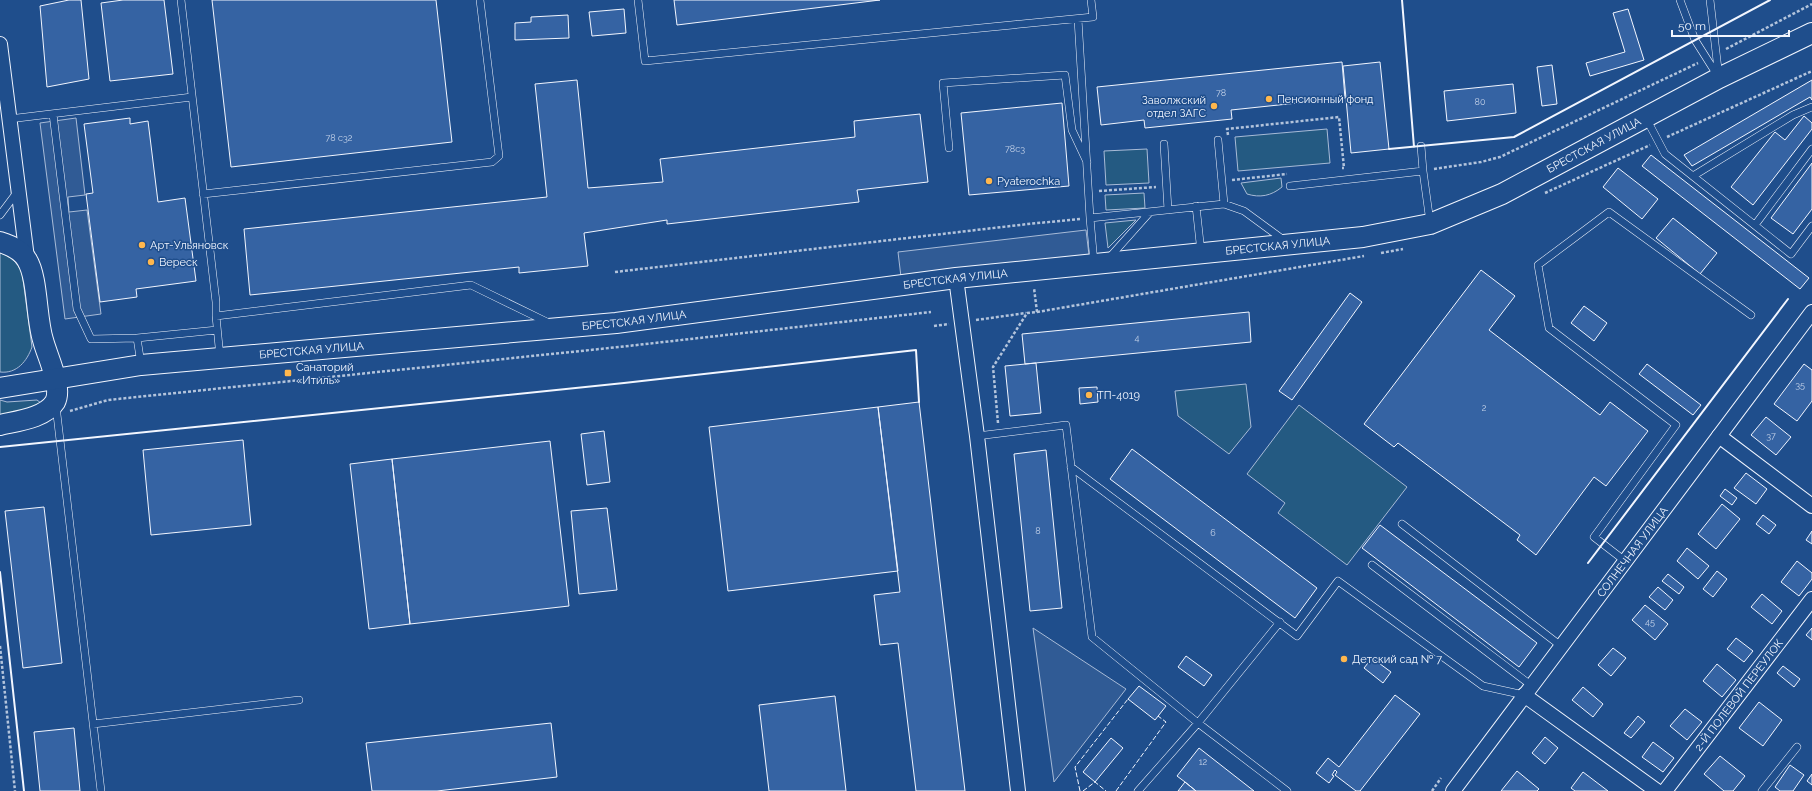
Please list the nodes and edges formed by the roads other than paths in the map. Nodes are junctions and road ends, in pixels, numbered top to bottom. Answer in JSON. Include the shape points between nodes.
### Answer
{"nodes":[{"id":1,"x":181,"y":0,"type":"edge"},
{"id":2,"x":480,"y":0,"type":"edge"},
{"id":3,"x":638,"y":0,"type":"edge"},
{"id":4,"x":1091,"y":0,"type":"edge"},
{"id":5,"x":1680,"y":0,"type":"edge"},
{"id":6,"x":1710,"y":0,"type":"edge"},
{"id":7,"x":1078,"y":19,"type":"junction"},
{"id":8,"x":1812,"y":33,"type":"edge"},
{"id":9,"x":0,"y":44,"type":"edge"},
{"id":10,"x":1719,"y":78,"type":"junction"},
{"id":11,"x":192,"y":97,"type":"junction"},
{"id":12,"x":1812,"y":107,"type":"edge"},
{"id":13,"x":53,"y":114,"type":"junction"},
{"id":14,"x":1646,"y":117,"type":"junction"},
{"id":15,"x":9,"y":119,"type":"junction"},
{"id":16,"x":1218,"y":140,"type":"dead end"},
{"id":17,"x":1164,"y":144,"type":"dead end"},
{"id":18,"x":1421,"y":146,"type":"dead end"},
{"id":19,"x":949,"y":148,"type":"dead end"},
{"id":20,"x":1812,"y":149,"type":"edge"},
{"id":21,"x":1087,"y":162,"type":"junction"},
{"id":22,"x":1423,"y":171,"type":"junction"},
{"id":23,"x":1693,"y":176,"type":"junction"},
{"id":24,"x":1290,"y":186,"type":"dead end"},
{"id":25,"x":18,"y":191,"type":"junction"},
{"id":26,"x":203,"y":194,"type":"junction"},
{"id":27,"x":1224,"y":204,"type":"junction"},
{"id":28,"x":1196,"y":206,"type":"junction"},
{"id":29,"x":1168,"y":210,"type":"junction"},
{"id":30,"x":1150,"y":212,"type":"junction"},
{"id":31,"x":0,"y":215,"type":"edge"},
{"id":32,"x":1090,"y":218,"type":"junction"},
{"id":33,"x":1430,"y":224,"type":"junction"},
{"id":34,"x":1756,"y":226,"type":"junction"},
{"id":35,"x":1812,"y":226,"type":"edge"},
{"id":36,"x":0,"y":242,"type":"edge"},
{"id":37,"x":1290,"y":245,"type":"junction"},
{"id":38,"x":1201,"y":254,"type":"junction"},
{"id":39,"x":27,"y":258,"type":"junction"},
{"id":40,"x":1100,"y":264,"type":"junction"},
{"id":41,"x":956,"y":278,"type":"junction"},
{"id":42,"x":1812,"y":312,"type":"edge"},
{"id":43,"x":1751,"y":315,"type":"dead end"},
{"id":44,"x":216,"y":316,"type":"junction"},
{"id":45,"x":558,"y":328,"type":"junction"},
{"id":46,"x":217,"y":330,"type":"junction"},
{"id":47,"x":137,"y":338,"type":"junction"},
{"id":48,"x":220,"y":358,"type":"junction"},
{"id":49,"x":141,"y":365,"type":"junction"},
{"id":50,"x":56,"y":379,"type":"junction"},
{"id":51,"x":0,"y":388,"type":"edge"},
{"id":52,"x":56,"y":408,"type":"junction"},
{"id":53,"x":0,"y":425,"type":"edge"},
{"id":54,"x":977,"y":436,"type":"junction"},
{"id":55,"x":1719,"y":436,"type":"junction"},
{"id":56,"x":1071,"y":467,"type":"junction"},
{"id":57,"x":1812,"y":506,"type":"edge"},
{"id":58,"x":1402,"y":524,"type":"dead end"},
{"id":59,"x":1625,"y":561,"type":"junction"},
{"id":60,"x":1372,"y":564,"type":"dead end"},
{"id":61,"x":1812,"y":599,"type":"edge"},
{"id":62,"x":1280,"y":622,"type":"junction"},
{"id":63,"x":1561,"y":646,"type":"junction"},
{"id":64,"x":1528,"y":690,"type":"junction"},
{"id":65,"x":299,"y":700,"type":"dead end"},
{"id":66,"x":1198,"y":723,"type":"junction"},
{"id":67,"x":93,"y":724,"type":"junction"},
{"id":68,"x":1797,"y":747,"type":"dead end"},
{"id":69,"x":101,"y":791,"type":"edge"},
{"id":70,"x":1018,"y":791,"type":"edge"},
{"id":71,"x":1138,"y":791,"type":"edge"},
{"id":72,"x":1287,"y":791,"type":"edge"},
{"id":73,"x":1453,"y":791,"type":"edge"},
{"id":74,"x":1657,"y":791,"type":"edge"},
{"id":75,"x":1665,"y":791,"type":"edge"},
{"id":76,"x":1762,"y":791,"type":"edge"}],
"edges":[{"from":1,"to":11,"type":"lane"},
{"from":2,"to":26,"type":"lane","via":[[499,156],[492,162]]},
{"from":3,"to":7,"type":"lane","via":[[645,61]]},
{"from":4,"to":7,"type":"lane","via":[[1093,17]]},
{"from":5,"to":10,"type":"lane","via":[[1695,40]]},
{"from":6,"to":10,"type":"lane"},
{"from":7,"to":21,"type":"lane"},
{"from":8,"to":10,"type":"street","name":"БРЕСТСКАЯ УЛИЦА"},
{"from":9,"to":15,"type":"street"},
{"from":10,"to":14,"type":"street","name":"БРЕСТСКАЯ УЛИЦА"},
{"from":11,"to":13,"type":"lane"},
{"from":11,"to":26,"type":"lane"},
{"from":12,"to":23,"type":"lane","via":[[1793,115]]},
{"from":13,"to":15,"type":"lane"},
{"from":13,"to":47,"type":"lane","via":[[77,309],[92,339]]},
{"from":14,"to":23,"type":"lane","via":[[1665,154]]},
{"from":14,"to":33,"type":"street","name":"БРЕСТСКАЯ УЛИЦА","via":[[1502,194]]},
{"from":15,"to":25,"type":"street"},
{"from":16,"to":27,"type":"lane"},
{"from":17,"to":29,"type":"lane"},
{"from":18,"to":22,"type":"lane"},
{"from":19,"to":21,"type":"lane","via":[[943,83],[1065,75],[1072,130]]},
{"from":20,"to":34,"type":"lane"},
{"from":21,"to":32,"type":"lane"},
{"from":22,"to":24,"type":"lane"},
{"from":22,"to":33,"type":"lane"},
{"from":23,"to":34,"type":"lane"},
{"from":25,"to":31,"type":"lane"},
{"from":25,"to":39,"type":"street"},
{"from":26,"to":44,"type":"lane"},
{"from":27,"to":28,"type":"lane"},
{"from":27,"to":37,"type":"lane","via":[[1244,211]]},
{"from":28,"to":29,"type":"lane"},
{"from":28,"to":38,"type":"lane"},
{"from":29,"to":30,"type":"lane"},
{"from":30,"to":32,"type":"lane"},
{"from":30,"to":40,"type":"lane"},
{"from":32,"to":40,"type":"lane"},
{"from":33,"to":37,"type":"street","name":"БРЕСТСКАЯ УЛИЦА","via":[[1363,237]]},
{"from":34,"to":35,"type":"lane","via":[[1791,254]]},
{"from":36,"to":39,"type":"street"},
{"from":37,"to":38,"type":"street","name":"БРЕСТСКАЯ УЛИЦА"},
{"from":38,"to":40,"type":"street","name":"БРЕСТСКАЯ УЛИЦА"},
{"from":39,"to":50,"type":"street","via":[[32,274],[40,329]]},
{"from":40,"to":41,"type":"street","name":"БРЕСТСКАЯ УЛИЦА"},
{"from":41,"to":45,"type":"street","name":"БРЕСТСКАЯ УЛИЦА","via":[[616,323]]},
{"from":41,"to":54,"type":"street"},
{"from":42,"to":55,"type":"street","name":"СОЛНЕЧНАЯ УЛИЦА"},
{"from":43,"to":59,"type":"lane","via":[[1609,212],[1538,265],[1549,328],[1676,425],[1594,537]]},
{"from":44,"to":45,"type":"lane","via":[[471,285]]},
{"from":44,"to":46,"type":"lane"},
{"from":45,"to":48,"type":"street","name":"БРЕСТСКАЯ УЛИЦА"},
{"from":46,"to":47,"type":"lane"},
{"from":46,"to":48,"type":"lane"},
{"from":47,"to":49,"type":"lane"},
{"from":48,"to":49,"type":"street","name":"БРЕСТСКАЯ УЛИЦА"},
{"from":49,"to":50,"type":"street","name":"БРЕСТСКАЯ УЛИЦА"},
{"from":50,"to":51,"type":"street","name":"БРЕСТСКАЯ УЛИЦА"},
{"from":50,"to":52,"type":"street"},
{"from":52,"to":53,"type":"street"},
{"from":52,"to":67,"type":"lane"},
{"from":54,"to":56,"type":"lane","via":[[1066,425]]},
{"from":54,"to":70,"type":"street"},
{"from":55,"to":57,"type":"street"},
{"from":55,"to":59,"type":"street","name":"СОЛНЕЧНАЯ УЛИЦА"},
{"from":56,"to":62,"type":"lane"},
{"from":56,"to":66,"type":"lane","via":[[1092,637]]},
{"from":58,"to":63,"type":"lane"},
{"from":59,"to":63,"type":"street","name":"СОЛНЕЧНАЯ УЛИЦА"},
{"from":60,"to":64,"type":"lane"},
{"from":61,"to":75,"type":"street","name":"2-Й ПОЛЕВОЙ ПЕРЕУЛОК"},
{"from":62,"to":64,"type":"lane","via":[[1297,636],[1338,581],[1483,686]]},
{"from":62,"to":66,"type":"lane"},
{"from":63,"to":64,"type":"street","name":"СОЛНЕЧНАЯ УЛИЦА"},
{"from":64,"to":73,"type":"street","name":"СОЛНЕЧНАЯ УЛИЦА"},
{"from":64,"to":74,"type":"street"},
{"from":65,"to":67,"type":"lane"},
{"from":66,"to":71,"type":"lane"},
{"from":66,"to":72,"type":"lane"},
{"from":67,"to":69,"type":"lane"},
{"from":68,"to":76,"type":"lane"}]}
